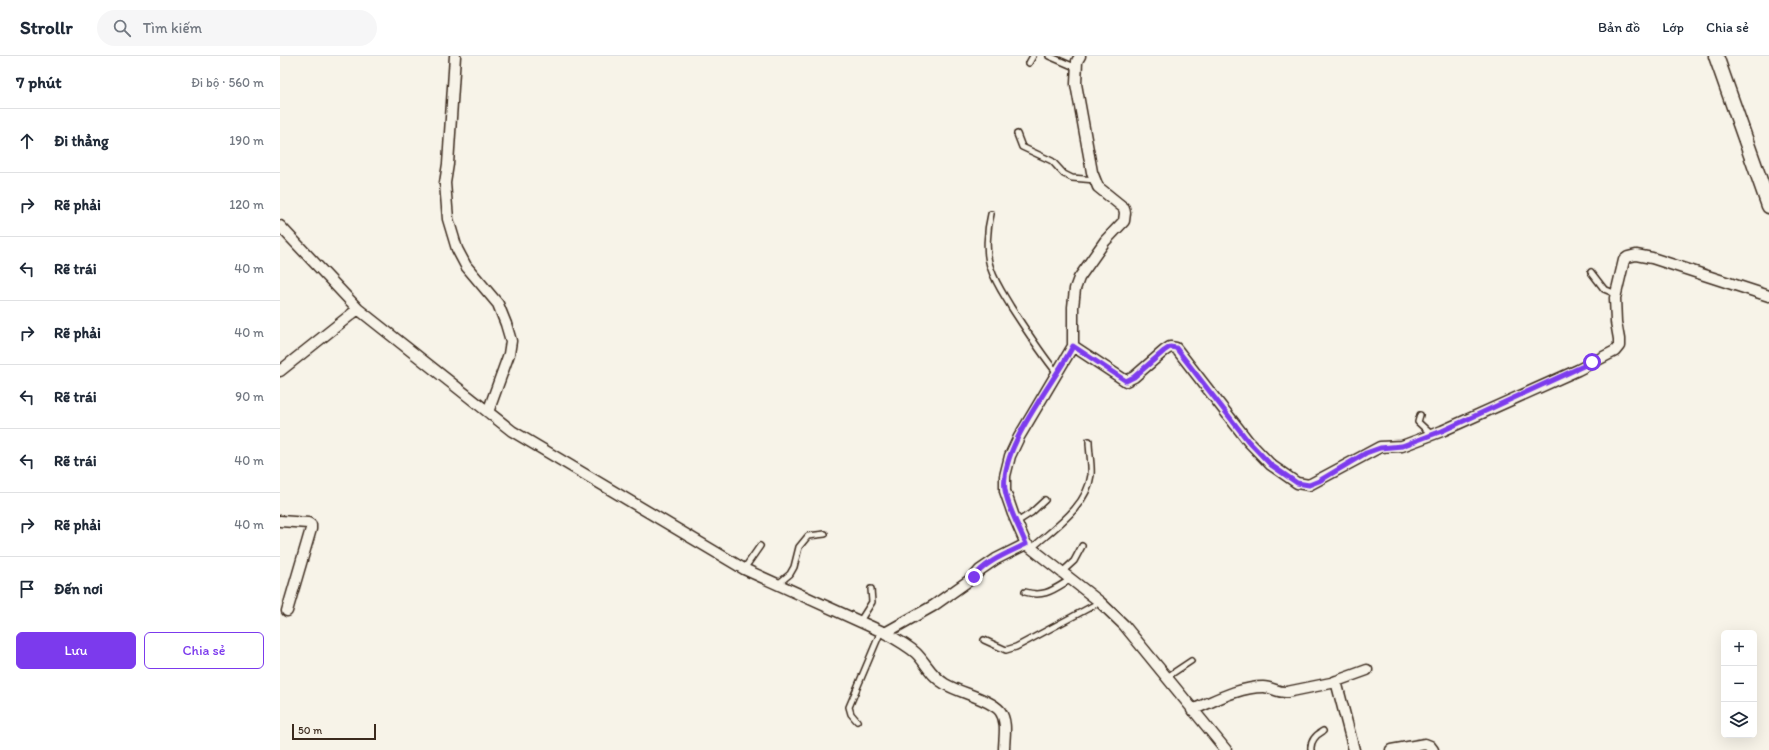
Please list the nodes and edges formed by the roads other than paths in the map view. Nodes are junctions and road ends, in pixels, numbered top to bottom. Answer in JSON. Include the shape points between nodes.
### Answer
{"nodes":[{"id":1,"x":455,"y":56,"type":"edge"},
{"id":2,"x":1033,"y":56,"type":"edge"},
{"id":3,"x":1049,"y":56,"type":"edge"},
{"id":4,"x":1716,"y":56,"type":"edge"},
{"id":5,"x":1076,"y":60,"type":"edge"},
{"id":6,"x":1029,"y":63,"type":"dead end"},
{"id":7,"x":1017,"y":134,"type":"dead end"},
{"id":8,"x":1095,"y":180,"type":"junction"},
{"id":9,"x":1769,"y":206,"type":"edge"},
{"id":10,"x":991,"y":214,"type":"dead end"},
{"id":11,"x":280,"y":226,"type":"edge"},
{"id":12,"x":1591,"y":272,"type":"dead end"},
{"id":13,"x":1616,"y":294,"type":"junction"},
{"id":14,"x":1769,"y":296,"type":"edge"},
{"id":15,"x":358,"y":309,"type":"junction"},
{"id":16,"x":1073,"y":346,"type":"junction"},
{"id":17,"x":280,"y":371,"type":"edge"},
{"id":18,"x":1057,"y":373,"type":"junction"},
{"id":19,"x":488,"y":412,"type":"junction"},
{"id":20,"x":1420,"y":415,"type":"dead end"},
{"id":21,"x":1432,"y":435,"type":"junction"},
{"id":22,"x":1089,"y":441,"type":"dead end"},
{"id":23,"x":1045,"y":500,"type":"dead end"},
{"id":24,"x":280,"y":521,"type":"edge"},
{"id":25,"x":1017,"y":522,"type":"junction"},
{"id":26,"x":825,"y":534,"type":"dead end"},
{"id":27,"x":760,"y":546,"type":"dead end"},
{"id":28,"x":1029,"y":546,"type":"junction"},
{"id":29,"x":1082,"y":546,"type":"dead end"},
{"id":30,"x":744,"y":569,"type":"junction"},
{"id":31,"x":1062,"y":572,"type":"junction"},
{"id":32,"x":1071,"y":579,"type":"junction"},
{"id":33,"x":778,"y":584,"type":"junction"},
{"id":34,"x":871,"y":589,"type":"dead end"},
{"id":35,"x":1025,"y":592,"type":"dead end"},
{"id":36,"x":1100,"y":602,"type":"junction"},
{"id":37,"x":287,"y":611,"type":"dead end"},
{"id":38,"x":860,"y":621,"type":"junction"},
{"id":39,"x":883,"y":632,"type":"junction"},
{"id":40,"x":984,"y":640,"type":"dead end"},
{"id":41,"x":1191,"y":661,"type":"dead end"},
{"id":42,"x":1367,"y":670,"type":"dead end"},
{"id":43,"x":1166,"y":678,"type":"junction"},
{"id":44,"x":1336,"y":681,"type":"junction"},
{"id":45,"x":1192,"y":710,"type":"junction"},
{"id":46,"x":857,"y":721,"type":"dead end"},
{"id":47,"x":1323,"y":731,"type":"dead end"},
{"id":48,"x":1004,"y":750,"type":"edge"},
{"id":49,"x":1226,"y":750,"type":"edge"},
{"id":50,"x":1311,"y":750,"type":"edge"},
{"id":51,"x":1354,"y":750,"type":"edge"},
{"id":52,"x":1391,"y":750,"type":"edge"},
{"id":53,"x":1433,"y":750,"type":"edge"}],
"edges":[{"from":1,"to":19,"type":"street","via":[[445,183],[448,219],[466,266],[498,304],[511,341],[509,354]]},
{"from":2,"to":6,"type":"lane"},
{"from":3,"to":5,"type":"lane"},
{"from":4,"to":9,"type":"street"},
{"from":5,"to":8,"type":"street","via":[[1076,84]]},
{"from":7,"to":8,"type":"lane","via":[[1022,147],[1052,161],[1064,174],[1072,178]]},
{"from":8,"to":16,"type":"street","via":[[1098,187],[1124,208],[1124,221],[1079,278],[1075,289]]},
{"from":10,"to":18,"type":"lane","via":[[988,248],[991,269],[1033,342]]},
{"from":11,"to":15,"type":"street"},
{"from":12,"to":13,"type":"lane","via":[[1604,289]]},
{"from":13,"to":14,"type":"street","via":[[1624,260],[1636,255]]},
{"from":13,"to":21,"type":"street","via":[[1619,346],[1615,351]]},
{"from":15,"to":17,"type":"street"},
{"from":15,"to":19,"type":"street"},
{"from":16,"to":18,"type":"street"},
{"from":16,"to":21,"type":"street","via":[[1126,381],[1170,347],[1176,348],[1248,441],[1271,465],[1297,483],[1309,485],[1366,453],[1380,448],[1402,446]]},
{"from":18,"to":25,"type":"street","via":[[1019,436],[1010,456],[1005,476],[1005,491]]},
{"from":19,"to":30,"type":"street","via":[[512,431]]},
{"from":20,"to":21,"type":"lane","via":[[1418,422]]},
{"from":22,"to":28,"type":"lane","via":[[1091,475],[1077,507]]},
{"from":23,"to":25,"type":"lane"},
{"from":24,"to":37,"type":"street","via":[[308,523],[312,529]]},
{"from":25,"to":28,"type":"street"},
{"from":26,"to":33,"type":"lane","via":[[808,536],[799,547],[790,574]]},
{"from":27,"to":30,"type":"lane"},
{"from":28,"to":31,"type":"street"},
{"from":28,"to":39,"type":"street","via":[[996,559],[933,606]]},
{"from":29,"to":31,"type":"lane","via":[[1074,560]]},
{"from":30,"to":33,"type":"street"},
{"from":31,"to":32,"type":"street"},
{"from":32,"to":35,"type":"lane","via":[[1046,594]]},
{"from":32,"to":36,"type":"street"},
{"from":33,"to":38,"type":"street"},
{"from":34,"to":38,"type":"lane","via":[[872,602]]},
{"from":36,"to":40,"type":"lane","via":[[1016,647],[1006,650]]},
{"from":36,"to":43,"type":"street","via":[[1124,625]]},
{"from":38,"to":39,"type":"street"},
{"from":39,"to":46,"type":"lane","via":[[849,707]]},
{"from":39,"to":48,"type":"street","via":[[917,654],[930,673],[945,684],[998,709],[1005,725]]},
{"from":41,"to":43,"type":"lane"},
{"from":42,"to":44,"type":"street"},
{"from":43,"to":45,"type":"street"},
{"from":44,"to":45,"type":"street","via":[[1282,693],[1269,687],[1250,688]]},
{"from":44,"to":51,"type":"street"},
{"from":45,"to":49,"type":"street"},
{"from":47,"to":50,"type":"lane","via":[[1313,739]]},
{"from":52,"to":53,"type":"street","via":[[1425,744]]}]}
